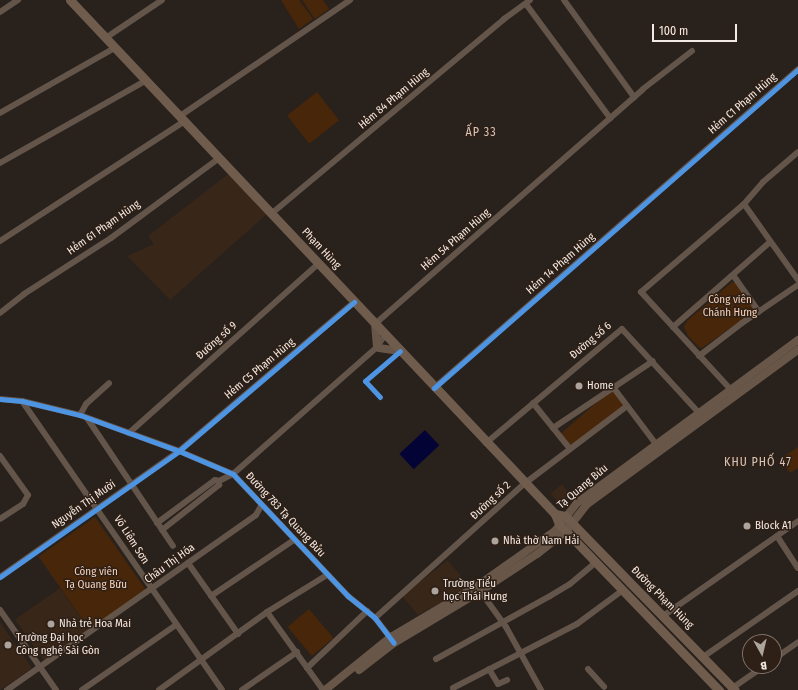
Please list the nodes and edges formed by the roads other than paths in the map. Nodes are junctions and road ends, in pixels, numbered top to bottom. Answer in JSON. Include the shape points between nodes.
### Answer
{"nodes":[{"id":1,"x":18,"y":0,"type":"edge"},
{"id":2,"x":70,"y":0,"type":"edge"},
{"id":3,"x":162,"y":0,"type":"edge"},
{"id":4,"x":350,"y":0,"type":"edge"},
{"id":5,"x":564,"y":0,"type":"edge"},
{"id":6,"x":528,"y":2,"type":"edge"},
{"id":7,"x":0,"y":12,"type":"edge"},
{"id":8,"x":107,"y":37,"type":"junction"},
{"id":9,"x":116,"y":47,"type":"junction"},
{"id":10,"x":692,"y":51,"type":"dead end"},
{"id":11,"x":798,"y":70,"type":"edge"},
{"id":12,"x":147,"y":80,"type":"junction"},
{"id":13,"x":634,"y":97,"type":"junction"},
{"id":14,"x":0,"y":113,"type":"edge"},
{"id":15,"x":610,"y":118,"type":"junction"},
{"id":16,"x":183,"y":119,"type":"junction"},
{"id":17,"x":798,"y":152,"type":"edge"},
{"id":18,"x":701,"y":154,"type":"joint"},
{"id":19,"x":219,"y":158,"type":"junction"},
{"id":20,"x":0,"y":163,"type":"edge"},
{"id":21,"x":744,"y":204,"type":"junction"},
{"id":22,"x":271,"y":214,"type":"junction"},
{"id":23,"x":0,"y":241,"type":"edge"},
{"id":24,"x":770,"y":242,"type":"junction"},
{"id":25,"x":318,"y":264,"type":"junction"},
{"id":26,"x":733,"y":275,"type":"junction"},
{"id":27,"x":798,"y":280,"type":"edge"},
{"id":28,"x":798,"y":285,"type":"edge"},
{"id":29,"x":354,"y":302,"type":"junction"},
{"id":30,"x":759,"y":312,"type":"junction"},
{"id":31,"x":0,"y":313,"type":"edge"},
{"id":32,"x":375,"y":324,"type":"junction"},
{"id":33,"x":673,"y":327,"type":"junction"},
{"id":34,"x":387,"y":337,"type":"junction"},
{"id":35,"x":798,"y":340,"type":"edge"},
{"id":36,"x":377,"y":347,"type":"junction"},
{"id":37,"x":400,"y":350,"type":"junction"},
{"id":38,"x":798,"y":350,"type":"edge"},
{"id":39,"x":700,"y":356,"type":"junction"},
{"id":40,"x":653,"y":361,"type":"junction"},
{"id":41,"x":109,"y":383,"type":"dead end"},
{"id":42,"x":613,"y":387,"type":"junction"},
{"id":43,"x":434,"y":388,"type":"junction"},
{"id":44,"x":733,"y":392,"type":"junction"},
{"id":45,"x":0,"y":399,"type":"edge"},
{"id":46,"x":22,"y":401,"type":"junction"},
{"id":47,"x":533,"y":403,"type":"junction"},
{"id":48,"x":627,"y":406,"type":"junction"},
{"id":49,"x":699,"y":413,"type":"junction"},
{"id":50,"x":80,"y":415,"type":"junction"},
{"id":51,"x":87,"y":418,"type":"junction"},
{"id":52,"x":553,"y":428,"type":"junction"},
{"id":53,"x":129,"y":433,"type":"junction"},
{"id":54,"x":486,"y":443,"type":"junction"},
{"id":55,"x":658,"y":447,"type":"junction"},
{"id":56,"x":570,"y":449,"type":"junction"},
{"id":57,"x":180,"y":451,"type":"junction"},
{"id":58,"x":0,"y":456,"type":"edge"},
{"id":59,"x":233,"y":474,"type":"junction"},
{"id":60,"x":219,"y":481,"type":"junction"},
{"id":61,"x":131,"y":484,"type":"junction"},
{"id":62,"x":524,"y":484,"type":"junction"},
{"id":63,"x":261,"y":506,"type":"junction"},
{"id":64,"x":98,"y":508,"type":"junction"},
{"id":65,"x":560,"y":515,"type":"junction"},
{"id":66,"x":0,"y":519,"type":"edge"},
{"id":67,"x":798,"y":521,"type":"edge"},
{"id":68,"x":157,"y":523,"type":"junction"},
{"id":69,"x":565,"y":526,"type":"junction"},
{"id":70,"x":162,"y":530,"type":"junction"},
{"id":71,"x":777,"y":536,"type":"junction"},
{"id":72,"x":294,"y":540,"type":"junction"},
{"id":73,"x":173,"y":546,"type":"dead end"},
{"id":74,"x":596,"y":562,"type":"junction"},
{"id":75,"x":188,"y":563,"type":"junction"},
{"id":76,"x":797,"y":564,"type":"edge"},
{"id":77,"x":327,"y":574,"type":"junction"},
{"id":78,"x":0,"y":576,"type":"edge"},
{"id":79,"x":479,"y":589,"type":"junction"},
{"id":80,"x":152,"y":590,"type":"junction"},
{"id":81,"x":624,"y":590,"type":"junction"},
{"id":82,"x":798,"y":591,"type":"edge"},
{"id":83,"x":211,"y":596,"type":"junction"},
{"id":84,"x":0,"y":610,"type":"edge"},
{"id":85,"x":367,"y":611,"type":"junction"},
{"id":86,"x":267,"y":612,"type":"junction"},
{"id":87,"x":662,"y":616,"type":"junction"},
{"id":88,"x":375,"y":618,"type":"junction"},
{"id":89,"x":503,"y":622,"type":"junction"},
{"id":90,"x":176,"y":625,"type":"junction"},
{"id":91,"x":238,"y":634,"type":"junction"},
{"id":92,"x":392,"y":640,"type":"junction"},
{"id":93,"x":798,"y":642,"type":"edge"},
{"id":94,"x":297,"y":652,"type":"junction"},
{"id":95,"x":521,"y":652,"type":"junction"},
{"id":96,"x":782,"y":653,"type":"edge"},
{"id":97,"x":703,"y":657,"type":"junction"},
{"id":98,"x":436,"y":659,"type":"dead end"},
{"id":99,"x":201,"y":660,"type":"junction"},
{"id":100,"x":40,"y":667,"type":"junction"},
{"id":101,"x":308,"y":668,"type":"junction"},
{"id":102,"x":489,"y":669,"type":"junction"},
{"id":103,"x":588,"y":669,"type":"dead end"},
{"id":104,"x":753,"y":674,"type":"edge"},
{"id":105,"x":507,"y":680,"type":"dead end"},
{"id":106,"x":604,"y":687,"type":"dead end"},
{"id":107,"x":453,"y":688,"type":"dead end"},
{"id":108,"x":733,"y":689,"type":"edge"},
{"id":109,"x":8,"y":690,"type":"edge"},
{"id":110,"x":56,"y":690,"type":"edge"},
{"id":111,"x":82,"y":690,"type":"edge"},
{"id":112,"x":159,"y":690,"type":"edge"},
{"id":113,"x":222,"y":690,"type":"edge"},
{"id":114,"x":242,"y":690,"type":"edge"},
{"id":115,"x":324,"y":690,"type":"edge"},
{"id":116,"x":332,"y":690,"type":"edge"},
{"id":117,"x":541,"y":690,"type":"edge"},
{"id":118,"x":719,"y":690,"type":"edge"}],
"edges":[{"from":1,"to":7,"type":"street"},
{"from":2,"to":8,"type":"main road","name":"Phạm Hùng"},
{"from":3,"to":8,"type":"street"},
{"from":4,"to":16,"type":"street"},
{"from":5,"to":13,"type":"street"},
{"from":6,"to":15,"type":"street"},
{"from":6,"to":22,"type":"street","name":"Hẻm 84 Phạm Hùng","via":[[504,19]]},
{"from":8,"to":9,"type":"main road","name":"Phạm Hùng"},
{"from":9,"to":12,"type":"main road","name":"Phạm Hùng"},
{"from":9,"to":14,"type":"street"},
{"from":10,"to":13,"type":"street","name":"Hẻm 54 Phạm Hùng"},
{"from":11,"to":18,"type":"street","name":"Hẻm C1 Phạm Hùng"},
{"from":12,"to":16,"type":"main road","name":"Phạm Hùng"},
{"from":12,"to":20,"type":"street"},
{"from":13,"to":15,"type":"street","name":"Hẻm 54 Phạm Hùng"},
{"from":15,"to":32,"type":"street","name":"Hẻm 54 Phạm Hùng"},
{"from":16,"to":19,"type":"main road","name":"Phạm Hùng"},
{"from":16,"to":23,"type":"street"},
{"from":17,"to":21,"type":"street","via":[[763,182]]},
{"from":18,"to":43,"type":"street","name":"Hẻm 14 Phạm Hùng"},
{"from":19,"to":22,"type":"main road","name":"Phạm Hùng"},
{"from":19,"to":31,"type":"street","name":"Hẻm 61 Phạm Hùng","via":[[111,238],[24,294]]},
{"from":21,"to":24,"type":"street"},
{"from":21,"to":33,"type":"street","via":[[641,292]]},
{"from":22,"to":25,"type":"main road","name":"Phạm Hùng"},
{"from":24,"to":26,"type":"street"},
{"from":24,"to":27,"type":"street"},
{"from":25,"to":29,"type":"main road","name":"Phạm Hùng"},
{"from":25,"to":53,"type":"street","name":"Đường số 9"},
{"from":26,"to":30,"type":"street"},
{"from":26,"to":33,"type":"street"},
{"from":28,"to":30,"type":"street"},
{"from":29,"to":32,"type":"main road","name":"Phạm Hùng"},
{"from":29,"to":57,"type":"street","name":"Hẻm C5 Phạm Hùng"},
{"from":30,"to":39,"type":"street"},
{"from":32,"to":34,"type":"main road","name":"Phạm Hùng"},
{"from":32,"to":36,"type":"main road"},
{"from":33,"to":39,"type":"street"},
{"from":34,"to":36,"type":"street"},
{"from":34,"to":37,"type":"main road","name":"Phạm Hùng"},
{"from":35,"to":44,"type":"main road","name":"Tạ Quang Bửu"},
{"from":36,"to":37,"type":"main road"},
{"from":36,"to":59,"type":"street"},
{"from":37,"to":43,"type":"main road","name":"Phạm Hùng"},
{"from":38,"to":44,"type":"main road","name":"Tạ Quang Bửu"},
{"from":39,"to":44,"type":"street"},
{"from":40,"to":42,"type":"street"},
{"from":40,"to":47,"type":"street","name":"Đường số 6","via":[[622,329]]},
{"from":40,"to":49,"type":"street","name":"Đường số 6"},
{"from":41,"to":50,"type":"street","via":[[86,404]]},
{"from":42,"to":48,"type":"street"},
{"from":42,"to":52,"type":"street"},
{"from":43,"to":54,"type":"main road","name":"Phạm Hùng"},
{"from":44,"to":49,"type":"main road","name":"Tạ Quang Bửu"},
{"from":44,"to":55,"type":"main road","name":"Tạ Quang Bửu"},
{"from":45,"to":46,"type":"street","name":"Đường 783 Tạ Quang Bửu"},
{"from":46,"to":50,"type":"street","name":"Đường 783 Tạ Quang Bửu"},
{"from":46,"to":64,"type":"street","name":"Võ Liêm Sơn"},
{"from":47,"to":52,"type":"street"},
{"from":47,"to":54,"type":"street","name":"Đường số 6"},
{"from":48,"to":55,"type":"street"},
{"from":48,"to":56,"type":"street","name":"Đường số 2"},
{"from":49,"to":55,"type":"main road","name":"Tạ Quang Bửu"},
{"from":50,"to":51,"type":"street","name":"Đường 783 Tạ Quang Bửu"},
{"from":51,"to":53,"type":"street","name":"Đường 783 Tạ Quang Bửu"},
{"from":51,"to":61,"type":"street"},
{"from":52,"to":56,"type":"street"},
{"from":53,"to":57,"type":"street","name":"Đường 783 Tạ Quang Bửu"},
{"from":54,"to":62,"type":"main road","name":"Phạm Hùng"},
{"from":55,"to":65,"type":"main road","name":"Tạ Quang Bửu"},
{"from":55,"to":69,"type":"main road","name":"Tạ Quang Bửu","via":[[586,505]]},
{"from":56,"to":62,"type":"street","name":"Đường số 2"},
{"from":57,"to":59,"type":"street","name":"Đường 783 Tạ Quang Bửu"},
{"from":57,"to":61,"type":"street","name":"Nguyễn Thị Mười"},
{"from":58,"to":66,"type":"street","via":[[28,495],[27,500]]},
{"from":59,"to":60,"type":"street"},
{"from":59,"to":63,"type":"street","name":"Đường 783 Tạ Quang Bửu"},
{"from":60,"to":68,"type":"street","via":[[215,480]]},
{"from":60,"to":70,"type":"street","via":[[219,485]]},
{"from":61,"to":64,"type":"street","name":"Nguyễn Thị Mười"},
{"from":61,"to":68,"type":"street"},
{"from":62,"to":65,"type":"main road","name":"Phạm Hùng"},
{"from":62,"to":88,"type":"street","name":"Đường số 2"},
{"from":63,"to":72,"type":"street","name":"Đường 783 Tạ Quang Bửu"},
{"from":63,"to":75,"type":"street","name":"Châu Thị Hóa","via":[[256,515]]},
{"from":64,"to":78,"type":"street","name":"Nguyễn Thị Mười"},
{"from":64,"to":80,"type":"street","name":"Võ Liêm Sơn"},
{"from":65,"to":69,"type":"main road","name":"Phạm Hùng"},
{"from":67,"to":71,"type":"street"},
{"from":68,"to":70,"type":"street"},
{"from":69,"to":74,"type":"main road","name":"Đường Phạm Hùng"},
{"from":69,"to":79,"type":"main road","name":"Tạ Quang Bửu","via":[[537,554]]},
{"from":69,"to":87,"type":"main road","name":"Đường Phạm Hùng"},
{"from":70,"to":73,"type":"street"},
{"from":71,"to":76,"type":"street"},
{"from":71,"to":87,"type":"street"},
{"from":72,"to":77,"type":"street","name":"Đường 783 Tạ Quang Bửu"},
{"from":72,"to":83,"type":"street"},
{"from":74,"to":81,"type":"main road","name":"Đường Phạm Hùng"},
{"from":74,"to":89,"type":"street","via":[[570,584]]},
{"from":75,"to":80,"type":"street","name":"Châu Thị Hóa"},
{"from":75,"to":83,"type":"street"},
{"from":77,"to":85,"type":"street","name":"Đường 783 Tạ Quang Bửu"},
{"from":77,"to":86,"type":"street"},
{"from":79,"to":89,"type":"street"},
{"from":79,"to":92,"type":"main road","name":"Tạ Quang Bửu"},
{"from":80,"to":90,"type":"street","name":"Võ Liêm Sơn"},
{"from":80,"to":100,"type":"street","name":"Châu Thị Hóa"},
{"from":81,"to":95,"type":"street","via":[[577,624]]},
{"from":81,"to":118,"type":"main road","name":"Đường Phạm Hùng"},
{"from":82,"to":97,"type":"street"},
{"from":83,"to":91,"type":"street"},
{"from":84,"to":100,"type":"street"},
{"from":85,"to":88,"type":"street","name":"Đường 783 Tạ Quang Bửu"},
{"from":85,"to":101,"type":"street"},
{"from":86,"to":91,"type":"street"},
{"from":86,"to":94,"type":"street"},
{"from":87,"to":97,"type":"main road","name":"Đường Phạm Hùng"},
{"from":88,"to":92,"type":"street","name":"Đường 783 Tạ Quang Bửu"},
{"from":89,"to":95,"type":"street"},
{"from":89,"to":98,"type":"street"},
{"from":90,"to":99,"type":"street","name":"Võ Liêm Sơn"},
{"from":90,"to":111,"type":"street"},
{"from":91,"to":99,"type":"street"},
{"from":92,"to":115,"type":"main road","name":"Tạ Quang Bửu"},
{"from":92,"to":116,"type":"main road","name":"Tạ Quang Bửu"},
{"from":93,"to":96,"type":"street"},
{"from":94,"to":101,"type":"street"},
{"from":94,"to":114,"type":"street"},
{"from":95,"to":102,"type":"street"},
{"from":95,"to":117,"type":"street"},
{"from":97,"to":108,"type":"main road","name":"Đường Phạm Hùng"},
{"from":99,"to":112,"type":"street"},
{"from":99,"to":113,"type":"street","name":"Võ Liêm Sơn"},
{"from":100,"to":109,"type":"street","name":"Châu Thị Hóa"},
{"from":100,"to":110,"type":"street"},
{"from":101,"to":115,"type":"street"},
{"from":102,"to":105,"type":"street","via":[[498,684]]},
{"from":102,"to":107,"type":"street"},
{"from":103,"to":106,"type":"street"},
{"from":104,"to":108,"type":"street"}]}
